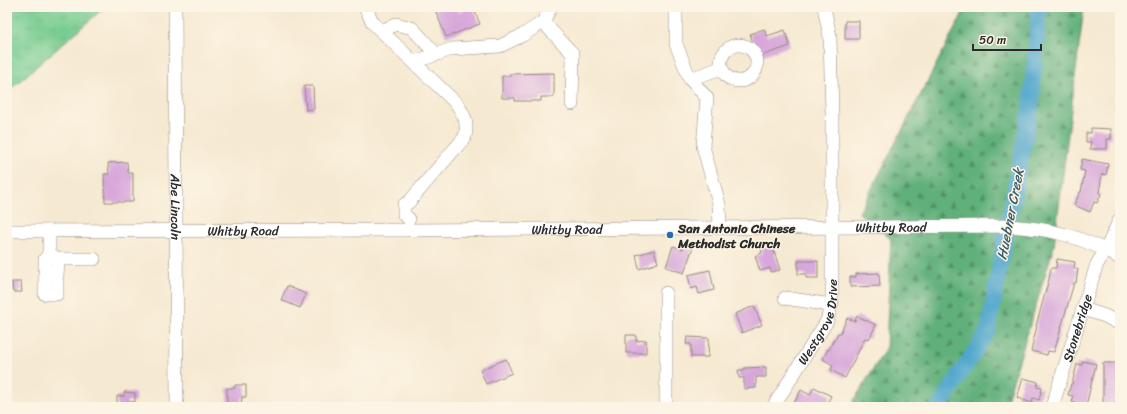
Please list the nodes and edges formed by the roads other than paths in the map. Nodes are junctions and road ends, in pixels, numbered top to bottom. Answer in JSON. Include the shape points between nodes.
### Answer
{"nodes":[{"id":1,"x":175,"y":7,"type":"edge"},
{"id":2,"x":364,"y":7,"type":"edge"},
{"id":3,"x":551,"y":7,"type":"edge"},
{"id":4,"x":674,"y":7,"type":"edge"},
{"id":5,"x":824,"y":7,"type":"edge"},
{"id":6,"x":543,"y":22,"type":"junction"},
{"id":7,"x":382,"y":31,"type":"junction"},
{"id":8,"x":436,"y":54,"type":"junction"},
{"id":9,"x":414,"y":62,"type":"junction"},
{"id":10,"x":721,"y":68,"type":"dead end"},
{"id":11,"x":690,"y":79,"type":"junction"},
{"id":12,"x":572,"y":104,"type":"dead end"},
{"id":13,"x":1120,"y":219,"type":"edge"},
{"id":14,"x":409,"y":224,"type":"junction"},
{"id":15,"x":720,"y":228,"type":"junction"},
{"id":16,"x":832,"y":228,"type":"junction"},
{"id":17,"x":176,"y":230,"type":"junction"},
{"id":18,"x":7,"y":231,"type":"edge"},
{"id":19,"x":49,"y":231,"type":"junction"},
{"id":20,"x":1106,"y":250,"type":"junction"},
{"id":21,"x":53,"y":256,"type":"junction"},
{"id":22,"x":1120,"y":258,"type":"edge"},
{"id":23,"x":94,"y":259,"type":"dead end"},
{"id":24,"x":666,"y":292,"type":"dead end"},
{"id":25,"x":785,"y":298,"type":"dead end"},
{"id":26,"x":831,"y":305,"type":"junction"},
{"id":27,"x":1083,"y":309,"type":"junction"},
{"id":28,"x":1120,"y":324,"type":"edge"},
{"id":29,"x":177,"y":407,"type":"edge"},
{"id":30,"x":666,"y":407,"type":"edge"},
{"id":31,"x":772,"y":407,"type":"edge"},
{"id":32,"x":1052,"y":407,"type":"edge"}],
"edges":[{"from":1,"to":17,"type":"street","name":"Abe Lincoln"},
{"from":2,"to":7,"type":"street"},
{"from":3,"to":6,"type":"street"},
{"from":4,"to":11,"type":"street","via":[[676,44]]},
{"from":5,"to":16,"type":"street","name":"Westgrove Drive","via":[[830,37]]},
{"from":6,"to":8,"type":"street","via":[[500,46],[452,49]]},
{"from":6,"to":12,"type":"street","via":[[573,54]]},
{"from":7,"to":8,"type":"street","via":[[396,24],[412,28]]},
{"from":7,"to":9,"type":"street"},
{"from":8,"to":9,"type":"street"},
{"from":9,"to":14,"type":"street","via":[[457,104],[467,126],[465,137],[409,202],[414,206],[414,215]]},
{"from":10,"to":11,"type":"street"},
{"from":11,"to":15,"type":"street","via":[[707,98],[703,146],[719,204]]},
{"from":13,"to":20,"type":"street","name":"Stonebridge"},
{"from":14,"to":15,"type":"street","name":"Whitby Road"},
{"from":14,"to":17,"type":"street","name":"Whitby Road"},
{"from":15,"to":16,"type":"street","name":"Whitby Road"},
{"from":16,"to":20,"type":"street","name":"Whitby Road","via":[[1028,227],[1085,240]]},
{"from":16,"to":26,"type":"street","name":"Westgrove Drive"},
{"from":17,"to":19,"type":"street","name":"Whitby Road"},
{"from":17,"to":29,"type":"street","name":"Abe Lincoln"},
{"from":18,"to":19,"type":"street","name":"Whitby Road"},
{"from":19,"to":21,"type":"street"},
{"from":20,"to":22,"type":"street","name":"Whitby Road"},
{"from":20,"to":27,"type":"street","name":"Stonebridge","via":[[1097,264]]},
{"from":21,"to":21,"type":"street","via":[[45,259],[45,294],[57,294]]},
{"from":21,"to":23,"type":"street"},
{"from":24,"to":30,"type":"street"},
{"from":25,"to":26,"type":"street"},
{"from":26,"to":31,"type":"street","name":"Westgrove Drive","via":[[827,321]]},
{"from":27,"to":28,"type":"street"},
{"from":27,"to":32,"type":"street","name":"Stonebridge"}]}
